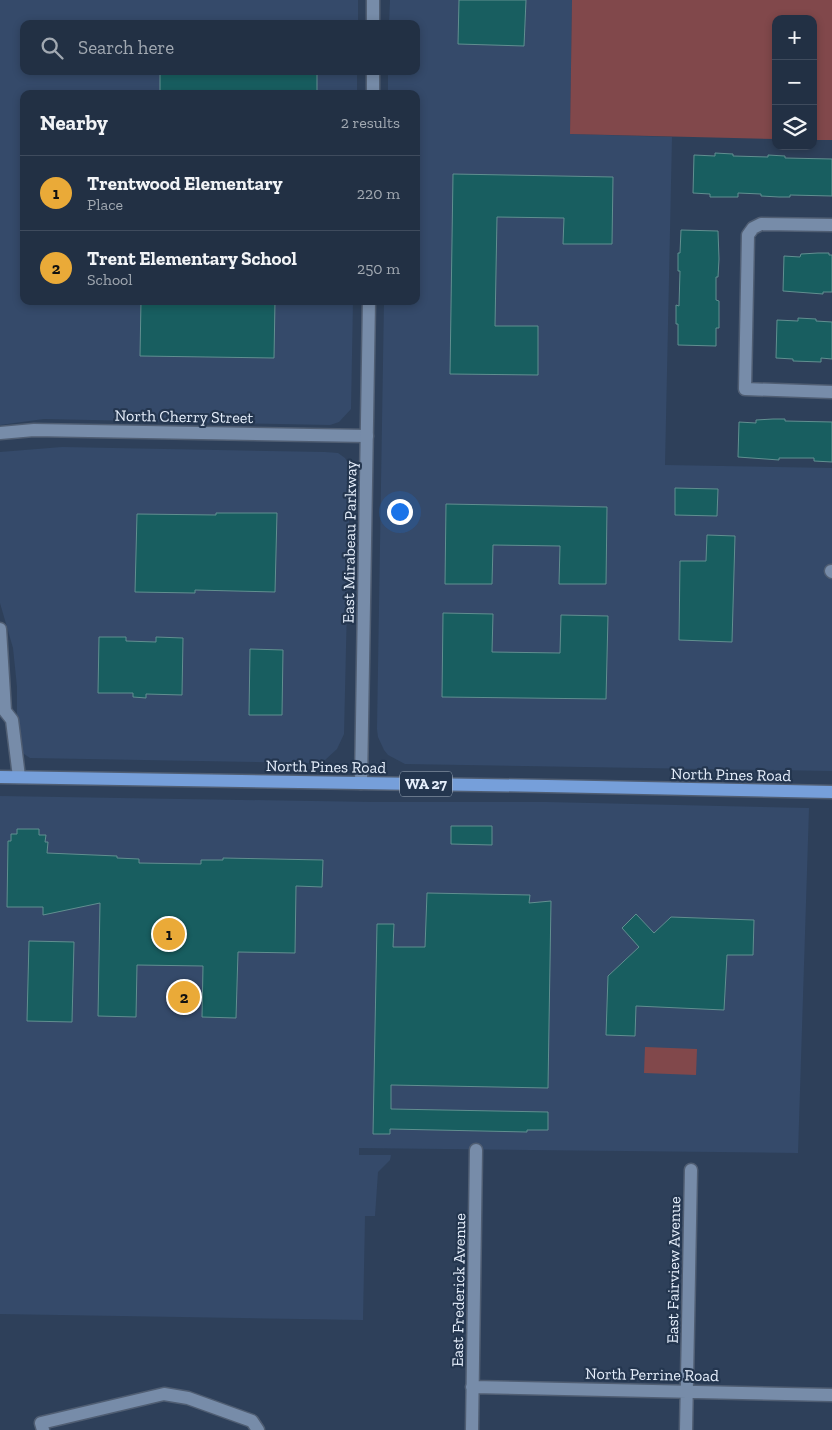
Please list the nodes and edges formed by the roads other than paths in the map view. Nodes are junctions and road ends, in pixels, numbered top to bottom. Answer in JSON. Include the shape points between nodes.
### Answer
{"nodes":[{"id":1,"x":372,"y":0,"type":"edge"},
{"id":2,"x":372,"y":20,"type":"edge"},
{"id":3,"x":373,"y":75,"type":"edge"},
{"id":4,"x":373,"y":90,"type":"edge"},
{"id":5,"x":832,"y":225,"type":"edge"},
{"id":6,"x":369,"y":305,"type":"edge"},
{"id":7,"x":832,"y":392,"type":"edge"},
{"id":8,"x":0,"y":433,"type":"edge"},
{"id":9,"x":367,"y":436,"type":"junction"},
{"id":10,"x":0,"y":629,"type":"edge"},
{"id":11,"x":3,"y":714,"type":"edge"},
{"id":12,"x":0,"y":777,"type":"edge"},
{"id":13,"x":19,"y":777,"type":"junction"},
{"id":14,"x":361,"y":783,"type":"junction"},
{"id":15,"x":832,"y":792,"type":"edge"},
{"id":16,"x":476,"y":1150,"type":"dead end"},
{"id":17,"x":691,"y":1170,"type":"dead end"},
{"id":18,"x":472,"y":1387,"type":"junction"},
{"id":19,"x":688,"y":1391,"type":"junction"},
{"id":20,"x":832,"y":1396,"type":"edge"},
{"id":21,"x":255,"y":1425,"type":"edge"},
{"id":22,"x":43,"y":1430,"type":"edge"},
{"id":23,"x":472,"y":1430,"type":"edge"},
{"id":24,"x":686,"y":1430,"type":"edge"}],
"edges":[{"from":1,"to":2,"type":"street"},
{"from":3,"to":4,"type":"street"},
{"from":5,"to":7,"type":"street","via":[[761,224],[748,235],[745,389]]},
{"from":6,"to":9,"type":"street","name":"East Mirabeau Parkway"},
{"from":8,"to":9,"type":"street","name":"North Cherry Street","via":[[34,430]]},
{"from":9,"to":14,"type":"street","name":"East Mirabeau Parkway"},
{"from":10,"to":11,"type":"street"},
{"from":11,"to":13,"type":"street","via":[[12,720]]},
{"from":12,"to":13,"type":"main road","name":"North Pines Road","number":"WA 27"},
{"from":13,"to":14,"type":"main road","name":"North Pines Road","number":"WA 27"},
{"from":14,"to":15,"type":"main road","name":"North Pines Road","number":"WA 27"},
{"from":16,"to":18,"type":"street","name":"East Frederick Avenue"},
{"from":17,"to":19,"type":"street","name":"East Fairview Avenue"},
{"from":18,"to":19,"type":"street","name":"North Perrine Road"},
{"from":18,"to":23,"type":"street","name":"East Frederick Avenue"},
{"from":19,"to":20,"type":"street","name":"North Perrine Road"},
{"from":19,"to":24,"type":"street","name":"East Fairview Avenue"},
{"from":21,"to":22,"type":"street","via":[[188,1398],[164,1394],[42,1423]]}]}
